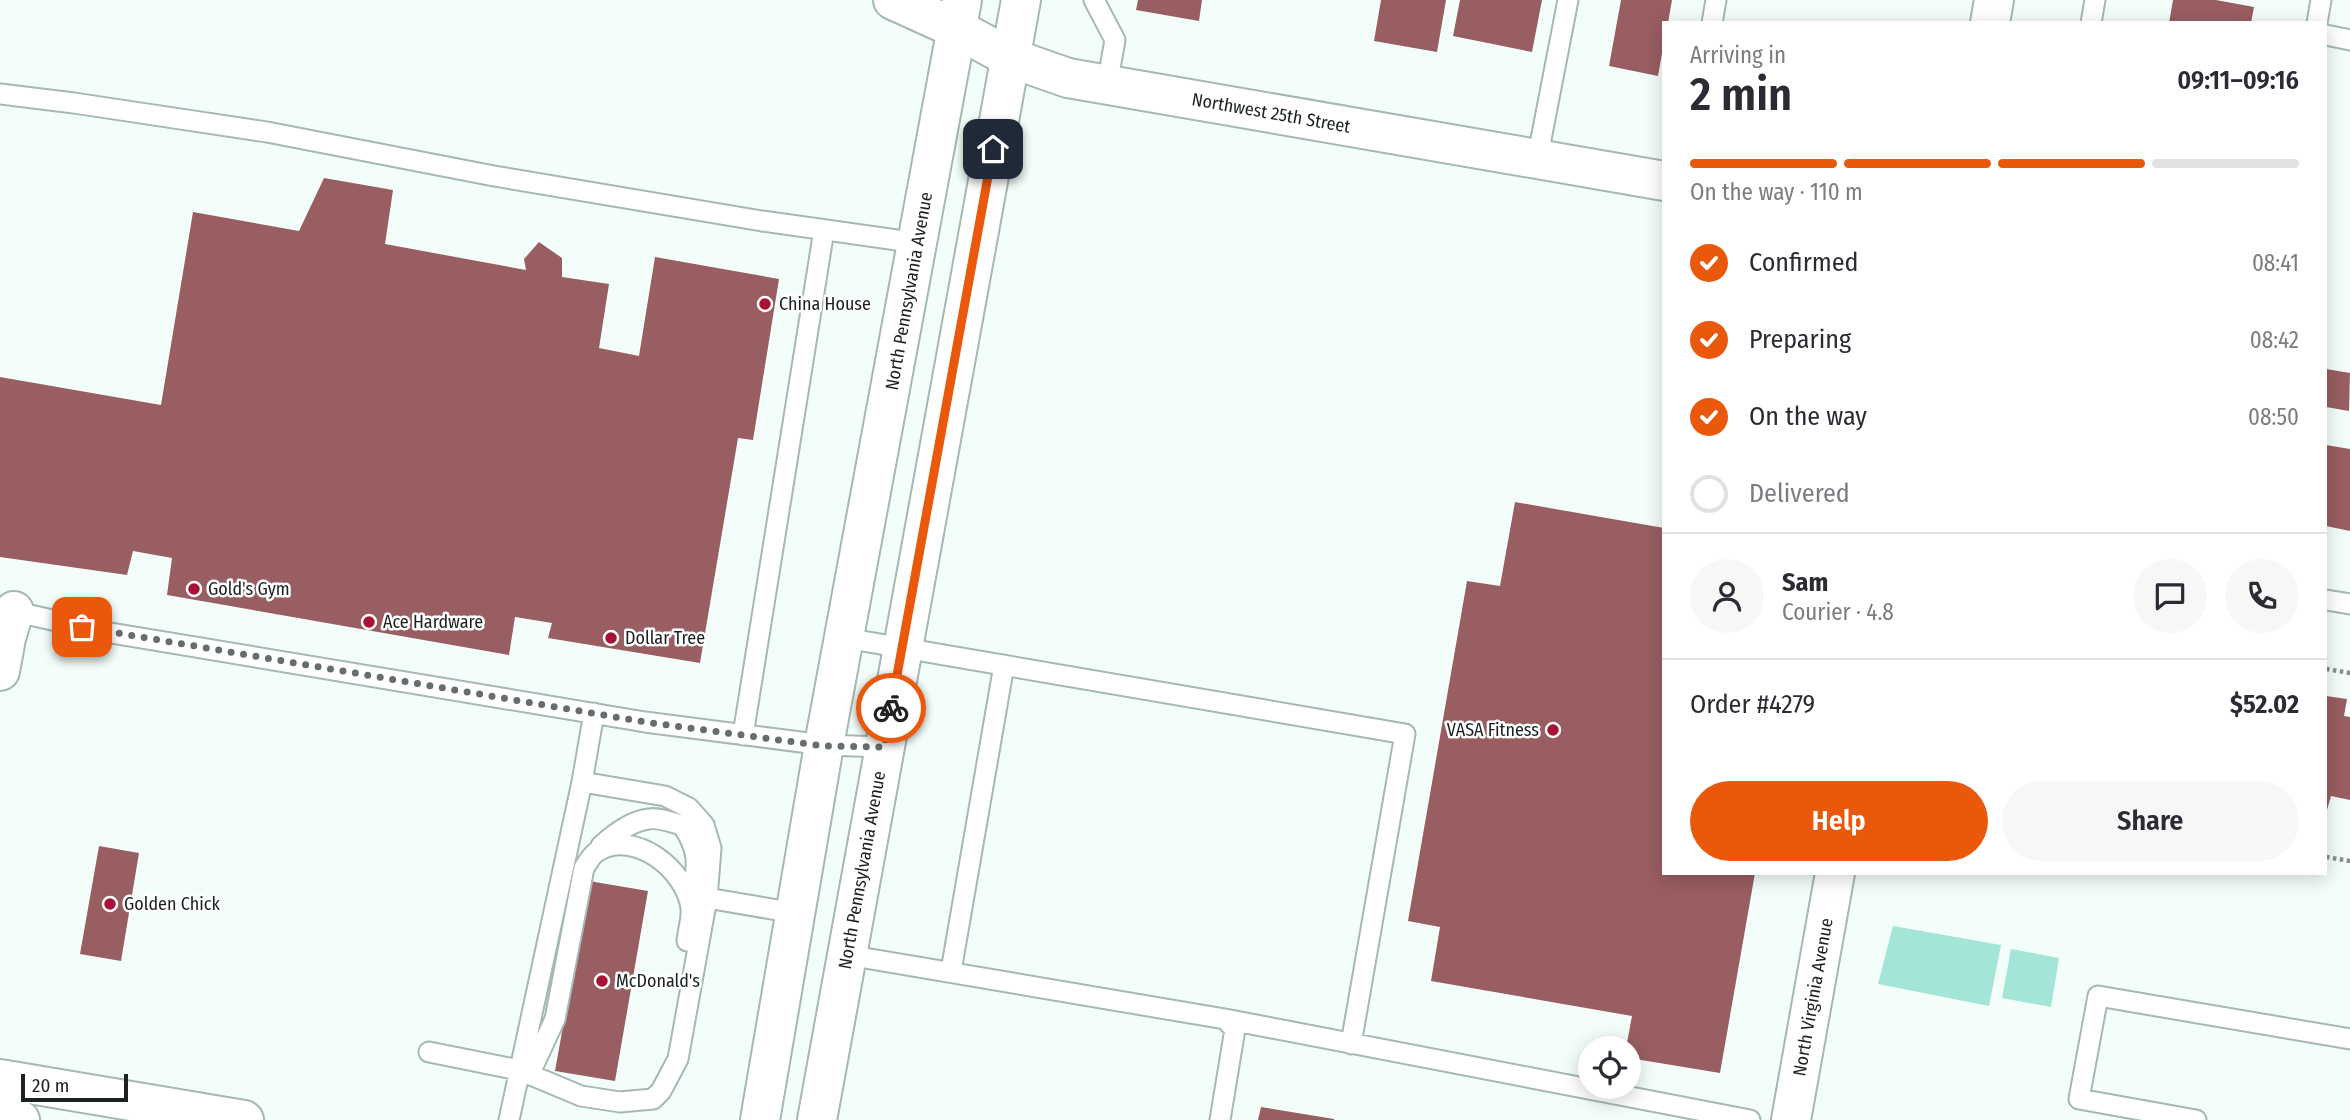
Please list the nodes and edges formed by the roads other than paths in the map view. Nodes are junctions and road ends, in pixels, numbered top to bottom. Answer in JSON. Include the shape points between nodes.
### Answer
{"nodes":[{"id":1,"x":893,"y":0,"type":"edge"},
{"id":2,"x":1021,"y":0,"type":"edge"},
{"id":3,"x":1094,"y":0,"type":"edge"},
{"id":4,"x":1568,"y":0,"type":"edge"},
{"id":5,"x":1716,"y":0,"type":"edge"},
{"id":6,"x":1994,"y":0,"type":"edge"},
{"id":7,"x":2095,"y":0,"type":"edge"},
{"id":8,"x":2321,"y":0,"type":"edge"},
{"id":9,"x":959,"y":15,"type":"edge"},
{"id":10,"x":1712,"y":21,"type":"edge"},
{"id":11,"x":1990,"y":21,"type":"edge"},
{"id":12,"x":2091,"y":21,"type":"edge"},
{"id":13,"x":2317,"y":21,"type":"edge"},
{"id":14,"x":2327,"y":35,"type":"edge"},
{"id":15,"x":2350,"y":40,"type":"edge"},
{"id":16,"x":1011,"y":58,"type":"junction"},
{"id":17,"x":1107,"y":85,"type":"junction"},
{"id":18,"x":0,"y":94,"type":"edge"},
{"id":19,"x":1537,"y":160,"type":"junction"},
{"id":20,"x":1662,"y":181,"type":"edge"},
{"id":21,"x":824,"y":230,"type":"junction"},
{"id":22,"x":918,"y":243,"type":"junction"},
{"id":23,"x":909,"y":294,"type":"junction"},
{"id":24,"x":965,"y":303,"type":"junction"},
{"id":25,"x":873,"y":483,"type":"junction"},
{"id":26,"x":931,"y":493,"type":"junction"},
{"id":27,"x":2327,"y":600,"type":"edge"},
{"id":28,"x":2350,"y":604,"type":"edge"},
{"id":29,"x":7,"y":609,"type":"edge"},
{"id":30,"x":845,"y":638,"type":"junction"},
{"id":31,"x":903,"y":648,"type":"junction"},
{"id":32,"x":1004,"y":665,"type":"junction"},
{"id":33,"x":0,"y":671,"type":"edge"},
{"id":34,"x":594,"y":713,"type":"junction"},
{"id":35,"x":743,"y":735,"type":"junction"},
{"id":36,"x":824,"y":746,"type":"junction"},
{"id":37,"x":884,"y":747,"type":"junction"},
{"id":38,"x":582,"y":782,"type":"junction"},
{"id":39,"x":596,"y":852,"type":"junction"},
{"id":40,"x":1836,"y":875,"type":"edge"},
{"id":41,"x":699,"y":903,"type":"junction"},
{"id":42,"x":795,"y":914,"type":"junction"},
{"id":43,"x":847,"y":956,"type":"junction"},
{"id":44,"x":951,"y":971,"type":"junction"},
{"id":45,"x":1225,"y":1018,"type":"junction"},
{"id":46,"x":2350,"y":1039,"type":"edge"},
{"id":47,"x":1352,"y":1044,"type":"junction"},
{"id":48,"x":429,"y":1052,"type":"dead end"},
{"id":49,"x":524,"y":1072,"type":"junction"},
{"id":50,"x":0,"y":1079,"type":"edge"},
{"id":51,"x":0,"y":1108,"type":"edge"},
{"id":52,"x":20,"y":1120,"type":"edge"},
{"id":53,"x":244,"y":1120,"type":"edge"},
{"id":54,"x":509,"y":1120,"type":"edge"},
{"id":55,"x":760,"y":1120,"type":"edge"},
{"id":56,"x":817,"y":1120,"type":"edge"},
{"id":57,"x":1220,"y":1120,"type":"edge"},
{"id":58,"x":1750,"y":1120,"type":"edge"},
{"id":59,"x":1791,"y":1120,"type":"edge"},
{"id":60,"x":2196,"y":1120,"type":"edge"}],
"edges":[{"from":1,"to":9,"type":"main road","name":"Northwest 25th Street"},
{"from":2,"to":16,"type":"main road","name":"North Pennsylvania Avenue"},
{"from":3,"to":17,"type":"lane","via":[[1115,40]]},
{"from":4,"to":19,"type":"lane"},
{"from":5,"to":10,"type":"lane"},
{"from":6,"to":11,"type":"main road"},
{"from":7,"to":12,"type":"lane"},
{"from":8,"to":13,"type":"lane"},
{"from":9,"to":16,"type":"main road","name":"Northwest 25th Street"},
{"from":9,"to":22,"type":"main road","name":"North Pennsylvania Avenue"},
{"from":14,"to":15,"type":"lane"},
{"from":16,"to":17,"type":"main road","name":"Northwest 25th Street","via":[[1069,78]]},
{"from":16,"to":24,"type":"main road","name":"North Pennsylvania Avenue"},
{"from":17,"to":19,"type":"main road","name":"Northwest 25th Street"},
{"from":18,"to":21,"type":"lane","via":[[267,132],[494,176]]},
{"from":19,"to":20,"type":"main road","name":"Northwest 25th Street"},
{"from":21,"to":22,"type":"lane"},
{"from":21,"to":35,"type":"lane"},
{"from":22,"to":23,"type":"main road","name":"North Pennsylvania Avenue"},
{"from":23,"to":24,"type":"main road"},
{"from":23,"to":25,"type":"main road","name":"North Pennsylvania Avenue"},
{"from":24,"to":26,"type":"main road","name":"North Pennsylvania Avenue"},
{"from":25,"to":26,"type":"main road"},
{"from":25,"to":30,"type":"main road","name":"North Pennsylvania Avenue"},
{"from":26,"to":31,"type":"main road","name":"North Pennsylvania Avenue"},
{"from":27,"to":28,"type":"lane"},
{"from":29,"to":33,"type":"main road"},
{"from":29,"to":34,"type":"lane","via":[[105,632]]},
{"from":30,"to":31,"type":"lane"},
{"from":30,"to":36,"type":"main road","name":"North Pennsylvania Avenue"},
{"from":31,"to":32,"type":"lane"},
{"from":31,"to":37,"type":"main road","name":"North Pennsylvania Avenue"},
{"from":32,"to":44,"type":"lane"},
{"from":32,"to":47,"type":"lane","via":[[1405,734]]},
{"from":34,"to":35,"type":"lane"},
{"from":34,"to":38,"type":"lane"},
{"from":35,"to":36,"type":"lane"},
{"from":36,"to":37,"type":"lane"},
{"from":36,"to":42,"type":"main road","name":"North Pennsylvania Avenue"},
{"from":37,"to":43,"type":"main road","name":"North Pennsylvania Avenue"},
{"from":38,"to":41,"type":"lane","via":[[665,796],[689,808],[704,825],[710,848]]},
{"from":38,"to":49,"type":"lane"},
{"from":39,"to":41,"type":"lane","via":[[615,845],[653,853]]},
{"from":39,"to":41,"type":"lane","via":[[611,837],[651,818],[682,825],[697,855]]},
{"from":39,"to":49,"type":"lane","via":[[584,868],[555,1020]]},
{"from":40,"to":59,"type":"main road","name":"North Virginia Avenue"},
{"from":41,"to":42,"type":"lane"},
{"from":41,"to":49,"type":"lane","via":[[678,1059],[653,1099],[620,1102],[580,1096]]},
{"from":42,"to":55,"type":"main road","name":"North Pennsylvania Avenue"},
{"from":43,"to":44,"type":"lane"},
{"from":43,"to":56,"type":"main road","name":"North Pennsylvania Avenue"},
{"from":44,"to":45,"type":"lane"},
{"from":45,"to":47,"type":"lane"},
{"from":45,"to":57,"type":"lane","via":[[1235,1029]]},
{"from":46,"to":60,"type":"lane","via":[[2098,996],[2079,1099]]},
{"from":47,"to":58,"type":"lane"},
{"from":48,"to":49,"type":"lane"},
{"from":49,"to":54,"type":"lane"},
{"from":50,"to":53,"type":"main road"},
{"from":51,"to":52,"type":"main road"}]}
